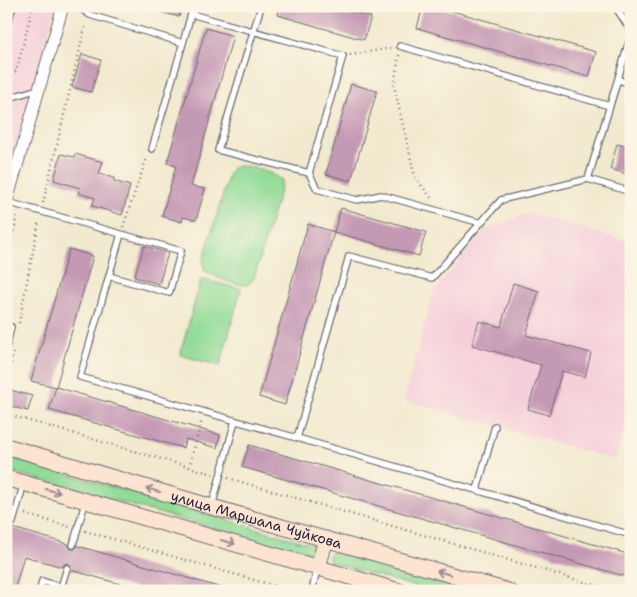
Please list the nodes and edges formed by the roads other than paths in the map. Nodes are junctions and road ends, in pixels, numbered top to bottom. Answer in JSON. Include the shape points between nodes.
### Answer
{"nodes":[{"id":1,"x":13,"y":6,"type":"edge"},
{"id":2,"x":62,"y":6,"type":"edge"},
{"id":3,"x":78,"y":6,"type":"edge"},
{"id":4,"x":193,"y":6,"type":"edge"},
{"id":5,"x":261,"y":6,"type":"edge"},
{"id":6,"x":616,"y":6,"type":"edge"},
{"id":7,"x":191,"y":14,"type":"junction"},
{"id":8,"x":6,"y":29,"type":"edge"},
{"id":9,"x":253,"y":32,"type":"junction"},
{"id":10,"x":631,"y":33,"type":"edge"},
{"id":11,"x":183,"y":43,"type":"junction"},
{"id":12,"x":400,"y":46,"type":"road end"},
{"id":13,"x":618,"y":80,"type":"junction"},
{"id":14,"x":631,"y":83,"type":"edge"},
{"id":15,"x":40,"y":88,"type":"junction"},
{"id":16,"x":6,"y":99,"type":"edge"},
{"id":17,"x":610,"y":106,"type":"junction"},
{"id":18,"x":152,"y":149,"type":"road end"},
{"id":19,"x":309,"y":173,"type":"junction"},
{"id":20,"x":588,"y":179,"type":"junction"},
{"id":21,"x":631,"y":192,"type":"edge"},
{"id":22,"x":6,"y":203,"type":"edge"},
{"id":23,"x":481,"y":223,"type":"junction"},
{"id":24,"x":121,"y":234,"type":"junction"},
{"id":25,"x":109,"y":276,"type":"junction"},
{"id":26,"x":6,"y":326,"type":"edge"},
{"id":27,"x":6,"y":348,"type":"edge"},
{"id":28,"x":235,"y":421,"type":"junction"},
{"id":29,"x":495,"y":426,"type":"dead end"},
{"id":30,"x":297,"y":438,"type":"junction"},
{"id":31,"x":6,"y":446,"type":"edge"},
{"id":32,"x":6,"y":478,"type":"edge"},
{"id":33,"x":24,"y":483,"type":"junction"},
{"id":34,"x":477,"y":490,"type":"junction"},
{"id":35,"x":86,"y":501,"type":"junction"},
{"id":36,"x":212,"y":507,"type":"junction"},
{"id":37,"x":13,"y":522,"type":"dead end"},
{"id":38,"x":631,"y":535,"type":"edge"},
{"id":39,"x":326,"y":539,"type":"junction"},
{"id":40,"x":73,"y":545,"type":"dead end"},
{"id":41,"x":318,"y":567,"type":"junction"},
{"id":42,"x":66,"y":568,"type":"dead end"},
{"id":43,"x":61,"y":587,"type":"junction"},
{"id":44,"x":40,"y":591,"type":"edge"},
{"id":45,"x":74,"y":591,"type":"edge"},
{"id":46,"x":312,"y":591,"type":"edge"},
{"id":47,"x":399,"y":591,"type":"edge"},
{"id":48,"x":508,"y":591,"type":"edge"}],
"edges":[{"from":1,"to":8,"type":"lane"},
{"from":2,"to":15,"type":"street"},
{"from":3,"to":11,"type":"lane","via":[[90,15]]},
{"from":4,"to":7,"type":"lane"},
{"from":5,"to":9,"type":"lane"},
{"from":6,"to":10,"type":"lane"},
{"from":7,"to":9,"type":"lane"},
{"from":7,"to":11,"type":"lane"},
{"from":9,"to":19,"type":"lane","via":[[343,56]]},
{"from":9,"to":19,"type":"lane","via":[[218,150]]},
{"from":10,"to":13,"type":"lane"},
{"from":11,"to":18,"type":"lane"},
{"from":12,"to":17,"type":"lane"},
{"from":13,"to":14,"type":"lane"},
{"from":13,"to":17,"type":"lane"},
{"from":15,"to":16,"type":"lane"},
{"from":15,"to":22,"type":"street"},
{"from":17,"to":20,"type":"lane"},
{"from":19,"to":23,"type":"lane","via":[[317,190],[357,200],[380,195]]},
{"from":20,"to":21,"type":"lane"},
{"from":20,"to":23,"type":"lane","via":[[501,200]]},
{"from":22,"to":24,"type":"lane"},
{"from":23,"to":30,"type":"lane","via":[[432,278],[349,256]]},
{"from":24,"to":25,"type":"lane"},
{"from":24,"to":25,"type":"lane","via":[[181,250],[169,293]]},
{"from":25,"to":28,"type":"lane","via":[[80,377]]},
{"from":26,"to":27,"type":"lane","via":[[11,327]]},
{"from":28,"to":30,"type":"lane"},
{"from":28,"to":36,"type":"lane"},
{"from":29,"to":34,"type":"lane"},
{"from":30,"to":34,"type":"lane"},
{"from":36,"to":31,"type":"main road","name":"улица Маршала Чуйкова","one_way":true},
{"from":32,"to":33,"type":"main road"},
{"from":33,"to":35,"type":"main road","one_way":true},
{"from":33,"to":37,"type":"lane"},
{"from":34,"to":38,"type":"lane"},
{"from":35,"to":40,"type":"lane"},
{"from":35,"to":41,"type":"main road","one_way":true},
{"from":36,"to":39,"type":"main road","name":"улица Маршала Чуйкова"},
{"from":39,"to":41,"type":"main road"},
{"from":48,"to":39,"type":"main road","name":"улица Маршала Чуйкова","one_way":true},
{"from":41,"to":46,"type":"lane"},
{"from":41,"to":47,"type":"main road"},
{"from":42,"to":43,"type":"lane"},
{"from":43,"to":44,"type":"lane","via":[[42,581]]},
{"from":43,"to":45,"type":"lane"}]}
